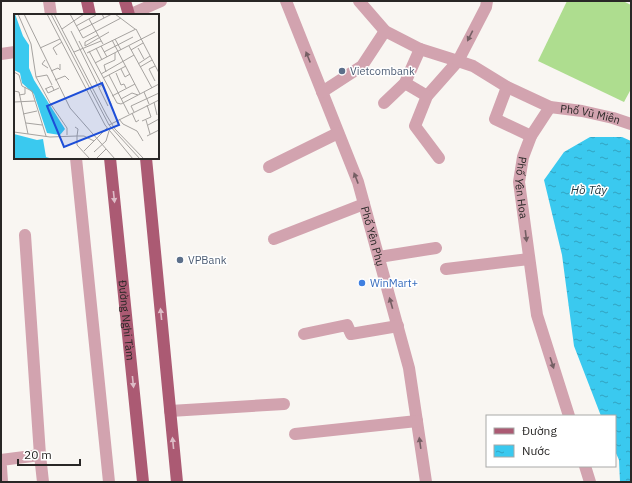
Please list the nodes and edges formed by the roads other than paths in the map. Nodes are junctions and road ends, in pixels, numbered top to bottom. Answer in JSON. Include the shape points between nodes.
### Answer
{"nodes":[{"id":1,"x":49,"y":1,"type":"edge"},
{"id":2,"x":87,"y":1,"type":"edge"},
{"id":3,"x":126,"y":1,"type":"edge"},
{"id":4,"x":162,"y":1,"type":"edge"},
{"id":5,"x":286,"y":1,"type":"edge"},
{"id":6,"x":359,"y":1,"type":"edge"},
{"id":7,"x":487,"y":1,"type":"edge"},
{"id":8,"x":51,"y":14,"type":"edge"},
{"id":9,"x":90,"y":14,"type":"edge"},
{"id":10,"x":129,"y":14,"type":"edge"},
{"id":11,"x":131,"y":14,"type":"edge"},
{"id":12,"x":385,"y":31,"type":"junction"},
{"id":13,"x":420,"y":49,"type":"junction"},
{"id":14,"x":14,"y":52,"type":"edge"},
{"id":15,"x":1,"y":54,"type":"edge"},
{"id":16,"x":458,"y":61,"type":"junction"},
{"id":17,"x":405,"y":83,"type":"junction"},
{"id":18,"x":507,"y":87,"type":"junction"},
{"id":19,"x":322,"y":92,"type":"junction"},
{"id":20,"x":427,"y":96,"type":"junction"},
{"id":21,"x":384,"y":103,"type":"dead end"},
{"id":22,"x":550,"y":107,"type":"junction"},
{"id":23,"x":631,"y":124,"type":"edge"},
{"id":24,"x":338,"y":133,"type":"junction"},
{"id":25,"x":531,"y":136,"type":"junction"},
{"id":26,"x":440,"y":158,"type":"dead end"},
{"id":27,"x":76,"y":159,"type":"edge"},
{"id":28,"x":110,"y":159,"type":"edge"},
{"id":29,"x":146,"y":159,"type":"edge"},
{"id":30,"x":269,"y":166,"type":"dead end"},
{"id":31,"x":364,"y":204,"type":"junction"},
{"id":32,"x":24,"y":235,"type":"dead end"},
{"id":33,"x":274,"y":239,"type":"dead end"},
{"id":34,"x":436,"y":248,"type":"dead end"},
{"id":35,"x":379,"y":257,"type":"junction"},
{"id":36,"x":529,"y":259,"type":"junction"},
{"id":37,"x":446,"y":269,"type":"dead end"},
{"id":38,"x":398,"y":326,"type":"junction"},
{"id":39,"x":304,"y":334,"type":"dead end"},
{"id":40,"x":284,"y":404,"type":"dead end"},
{"id":41,"x":170,"y":411,"type":"junction"},
{"id":42,"x":569,"y":415,"type":"edge"},
{"id":43,"x":417,"y":421,"type":"junction"},
{"id":44,"x":295,"y":434,"type":"dead end"},
{"id":45,"x":40,"y":455,"type":"junction"},
{"id":46,"x":1,"y":460,"type":"edge"},
{"id":47,"x":1,"y":467,"type":"edge"},
{"id":48,"x":585,"y":467,"type":"edge"},
{"id":49,"x":2,"y":482,"type":"edge"},
{"id":50,"x":43,"y":482,"type":"edge"},
{"id":51,"x":109,"y":482,"type":"edge"},
{"id":52,"x":143,"y":482,"type":"edge"},
{"id":53,"x":177,"y":482,"type":"edge"},
{"id":54,"x":426,"y":482,"type":"edge"},
{"id":55,"x":590,"y":482,"type":"edge"}],
"edges":[{"from":1,"to":8,"type":"street"},
{"from":2,"to":9,"type":"main road"},
{"from":3,"to":10,"type":"main road"},
{"from":4,"to":11,"type":"street"},
{"from":19,"to":5,"type":"street","name":"Phố Yên Phụ","one_way":true},
{"from":6,"to":12,"type":"street"},
{"from":7,"to":16,"type":"street","one_way":true},
{"from":12,"to":13,"type":"street"},
{"from":12,"to":19,"type":"street","via":[[362,66]]},
{"from":13,"to":16,"type":"street"},
{"from":13,"to":17,"type":"street"},
{"from":14,"to":15,"type":"street"},
{"from":16,"to":18,"type":"street","via":[[472,66]]},
{"from":16,"to":20,"type":"street"},
{"from":17,"to":20,"type":"street"},
{"from":17,"to":21,"type":"street"},
{"from":18,"to":22,"type":"street"},
{"from":18,"to":25,"type":"street","via":[[494,119]]},
{"from":19,"to":24,"type":"street","name":"Phố Yên Phụ"},
{"from":20,"to":26,"type":"street","via":[[415,126]]},
{"from":22,"to":23,"type":"street","name":"Phố Vũ Miên","via":[[582,111]]},
{"from":22,"to":25,"type":"street","name":"Phố Yên Hoa"},
{"from":24,"to":30,"type":"street"},
{"from":31,"to":24,"type":"street","name":"Phố Yên Phụ","one_way":true},
{"from":25,"to":36,"type":"street","name":"Phố Yên Hoa","one_way":true,"via":[[522,157],[519,182]]},
{"from":27,"to":51,"type":"street"},
{"from":28,"to":52,"type":"main road","name":"Đường Nghi Tàm","one_way":true},
{"from":41,"to":29,"type":"main road","one_way":true},
{"from":31,"to":33,"type":"street"},
{"from":31,"to":35,"type":"street","name":"Phố Yên Phụ"},
{"from":32,"to":45,"type":"street"},
{"from":34,"to":35,"type":"street"},
{"from":38,"to":35,"type":"street","name":"Phố Yên Phụ","one_way":true},
{"from":36,"to":37,"type":"street"},
{"from":36,"to":42,"type":"street","name":"Phố Yên Hoa","one_way":true,"via":[[537,315]]},
{"from":38,"to":39,"type":"street","via":[[351,334],[347,325]]},
{"from":38,"to":43,"type":"street","name":"Phố Yên Phụ","via":[[409,368]]},
{"from":40,"to":41,"type":"street"},
{"from":53,"to":41,"type":"main road","one_way":true},
{"from":43,"to":44,"type":"street"},
{"from":54,"to":43,"type":"street","name":"Phố Yên Phụ","one_way":true},
{"from":45,"to":46,"type":"street"},
{"from":45,"to":50,"type":"street"},
{"from":47,"to":49,"type":"street"},
{"from":48,"to":55,"type":"street"}]}
